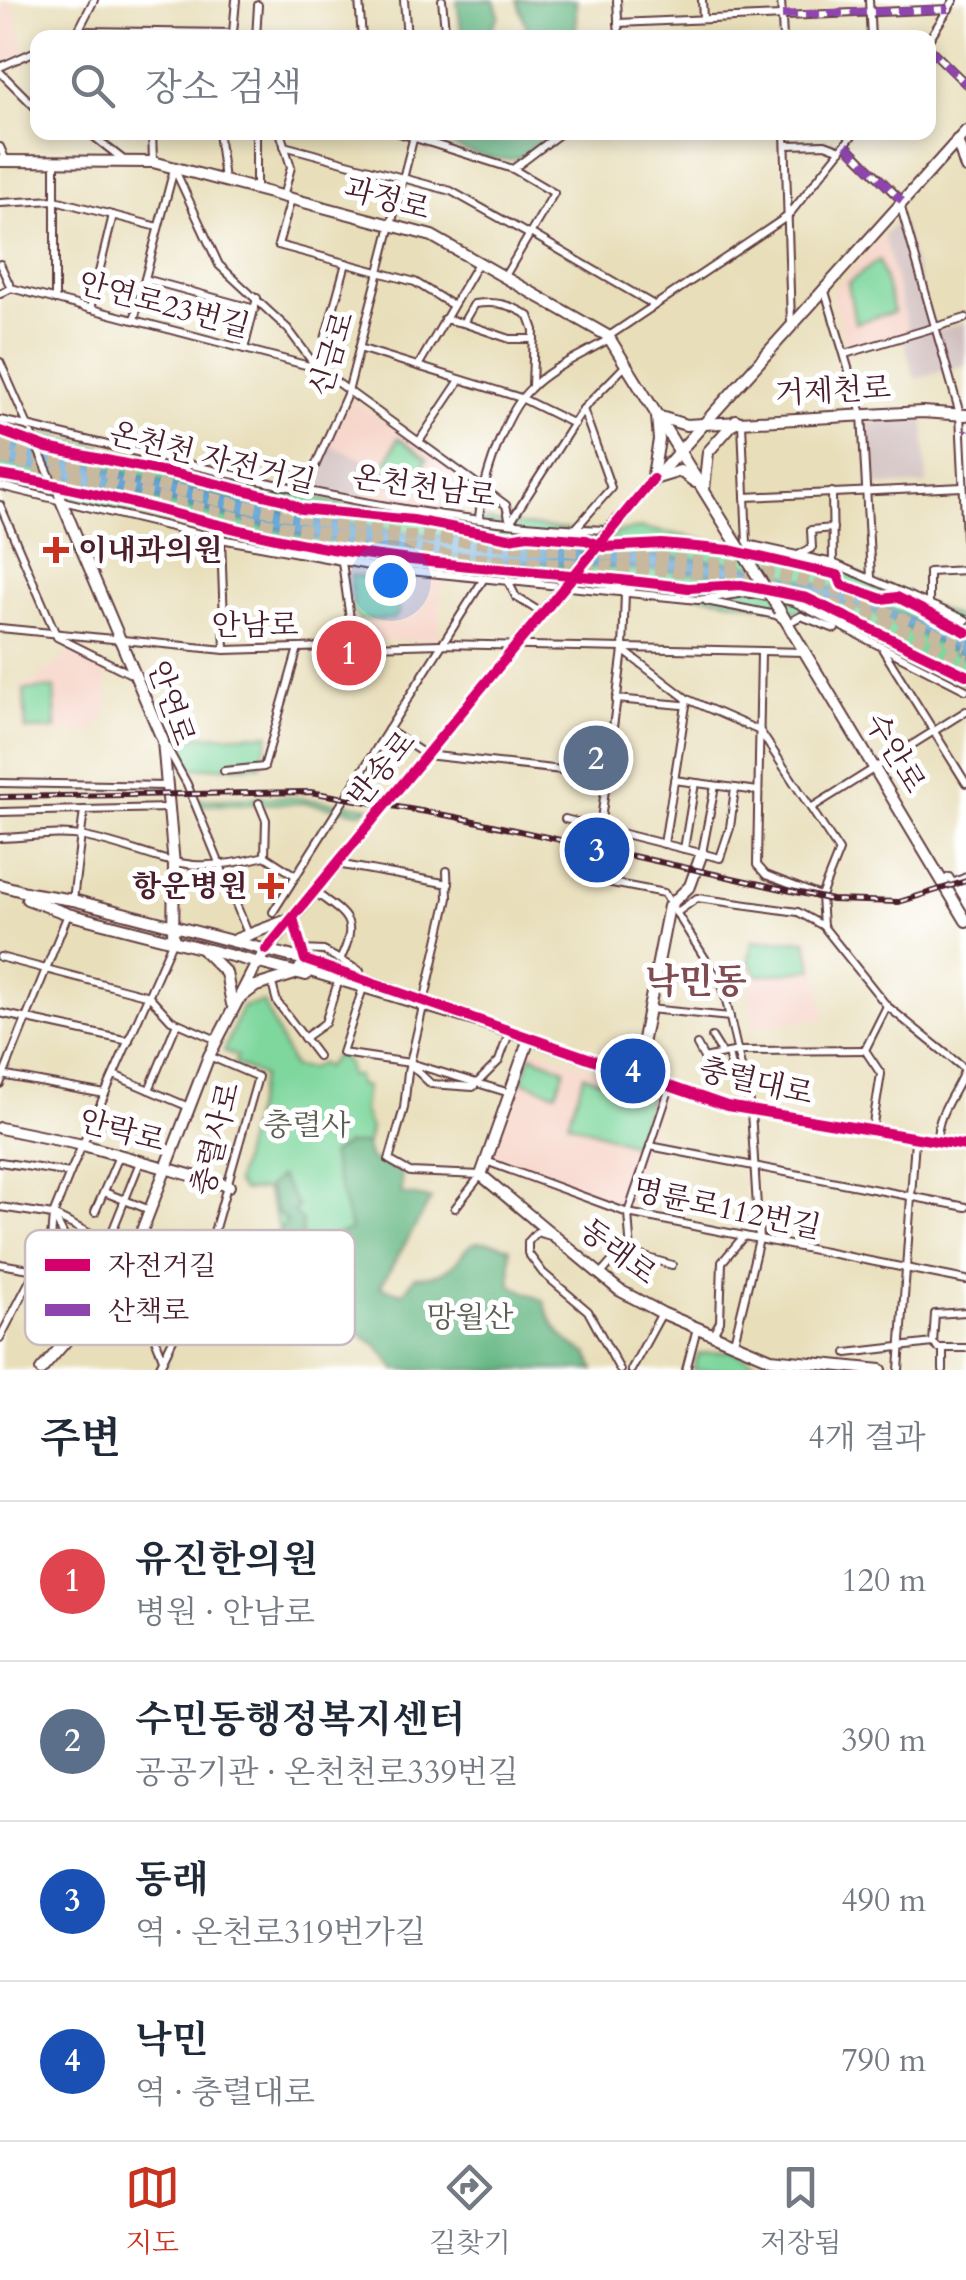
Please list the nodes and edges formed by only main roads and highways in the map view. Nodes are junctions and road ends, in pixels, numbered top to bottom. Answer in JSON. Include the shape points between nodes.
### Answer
{"nodes":[{"id":1,"x":966,"y":130,"type":"edge"},
{"id":2,"x":957,"y":140,"type":"junction"},
{"id":3,"x":3,"y":161,"type":"edge"},
{"id":4,"x":966,"y":168,"type":"edge"},
{"id":5,"x":963,"y":414,"type":"edge"},
{"id":6,"x":657,"y":416,"type":"junction"},
{"id":7,"x":739,"y":420,"type":"junction"},
{"id":8,"x":702,"y":422,"type":"junction"},
{"id":9,"x":678,"y":448,"type":"junction"},
{"id":10,"x":652,"y":480,"type":"junction"},
{"id":11,"x":704,"y":490,"type":"junction"},
{"id":12,"x":59,"y":497,"type":"road end"},
{"id":13,"x":730,"y":533,"type":"joint"},
{"id":14,"x":702,"y":853,"type":"road end"},
{"id":15,"x":0,"y":889,"type":"edge"},
{"id":16,"x":28,"y":896,"type":"junction"},
{"id":17,"x":292,"y":918,"type":"junction"},
{"id":18,"x":966,"y":921,"type":"edge"},
{"id":19,"x":172,"y":932,"type":"junction"},
{"id":20,"x":221,"y":938,"type":"junction"},
{"id":21,"x":200,"y":948,"type":"junction"},
{"id":22,"x":266,"y":950,"type":"junction"},
{"id":23,"x":257,"y":963,"type":"junction"},
{"id":24,"x":301,"y":964,"type":"junction"},
{"id":25,"x":232,"y":1004,"type":"junction"},
{"id":26,"x":425,"y":1010,"type":"junction"},
{"id":27,"x":529,"y":1038,"type":"junction"},
{"id":28,"x":636,"y":1075,"type":"junction"},
{"id":29,"x":0,"y":1128,"type":"edge"},
{"id":30,"x":966,"y":1146,"type":"edge"},
{"id":31,"x":165,"y":1170,"type":"junction"},
{"id":32,"x":229,"y":1186,"type":"road end"},
{"id":33,"x":142,"y":1230,"type":"edge"},
{"id":34,"x":62,"y":1345,"type":"edge"},
{"id":35,"x":824,"y":1368,"type":"edge"},
{"id":36,"x":41,"y":1370,"type":"edge"},
{"id":37,"x":881,"y":1370,"type":"edge"}],
"edges":[{"from":1,"to":2,"type":"main road"},
{"from":2,"to":4,"type":"main road"},
{"from":2,"to":8,"type":"main road"},
{"from":3,"to":6,"type":"main road","name":"과정로","via":[[153,162],[432,236],[608,337]]},
{"from":5,"to":7,"type":"main road","name":"거제천로"},
{"from":6,"to":8,"type":"main road","name":"거제천로"},
{"from":6,"to":9,"type":"main road","name":"과정로"},
{"from":6,"to":10,"type":"main road"},
{"from":7,"to":8,"type":"main road","name":"거제천로"},
{"from":7,"to":11,"type":"main road","via":[[708,452]]},
{"from":8,"to":9,"type":"main road"},
{"from":9,"to":10,"type":"main road"},
{"from":9,"to":11,"type":"main road","name":"과정로"},
{"from":10,"to":11,"type":"main road","via":[[680,471]]},
{"from":10,"to":17,"type":"main road","name":"반송로","bridge":true},
{"from":11,"to":13,"type":"main road","name":"과정로"},
{"from":12,"to":19,"type":"main road","name":"안연로","via":[[163,741],[174,865]]},
{"from":13,"to":18,"type":"main road","name":"수안로","bridge":true},
{"from":14,"to":28,"type":"main road","via":[[673,910]]},
{"from":15,"to":16,"type":"main road"},
{"from":16,"to":19,"type":"main road"},
{"from":16,"to":19,"type":"main road","via":[[73,900]]},
{"from":16,"to":19,"type":"main road","via":[[68,914]]},
{"from":17,"to":20,"type":"main road","via":[[249,937]]},
{"from":17,"to":22,"type":"main road","name":"반송로"},
{"from":17,"to":24,"type":"main road"},
{"from":19,"to":20,"type":"main road"},
{"from":19,"to":21,"type":"main road"},
{"from":20,"to":22,"type":"main road"},
{"from":21,"to":23,"type":"main road"},
{"from":21,"to":25,"type":"main road","via":[[226,974]]},
{"from":22,"to":23,"type":"main road","name":"반송로"},
{"from":22,"to":24,"type":"main road"},
{"from":23,"to":24,"type":"main road"},
{"from":23,"to":25,"type":"main road","name":"반송로"},
{"from":24,"to":25,"type":"main road"},
{"from":24,"to":26,"type":"main road","name":"충렬대로"},
{"from":24,"to":26,"type":"main road","via":[[337,985]]},
{"from":24,"to":26,"type":"main road","via":[[359,976]]},
{"from":25,"to":31,"type":"main road","name":"반송로"},
{"from":26,"to":27,"type":"main road","name":"충렬대로"},
{"from":27,"to":28,"type":"main road","name":"충렬대로"},
{"from":27,"to":35,"type":"main road","name":"동래로","via":[[480,1175],[618,1290],[771,1359]]},
{"from":28,"to":30,"type":"main road","name":"충렬대로","via":[[751,1111]]},
{"from":29,"to":31,"type":"main road","name":"안락로"},
{"from":31,"to":32,"type":"main road","name":"안락로"},
{"from":31,"to":33,"type":"main road","name":"반송로"},
{"from":34,"to":36,"type":"main road","name":"반송로"},
{"from":35,"to":37,"type":"main road","name":"동래로"}]}
